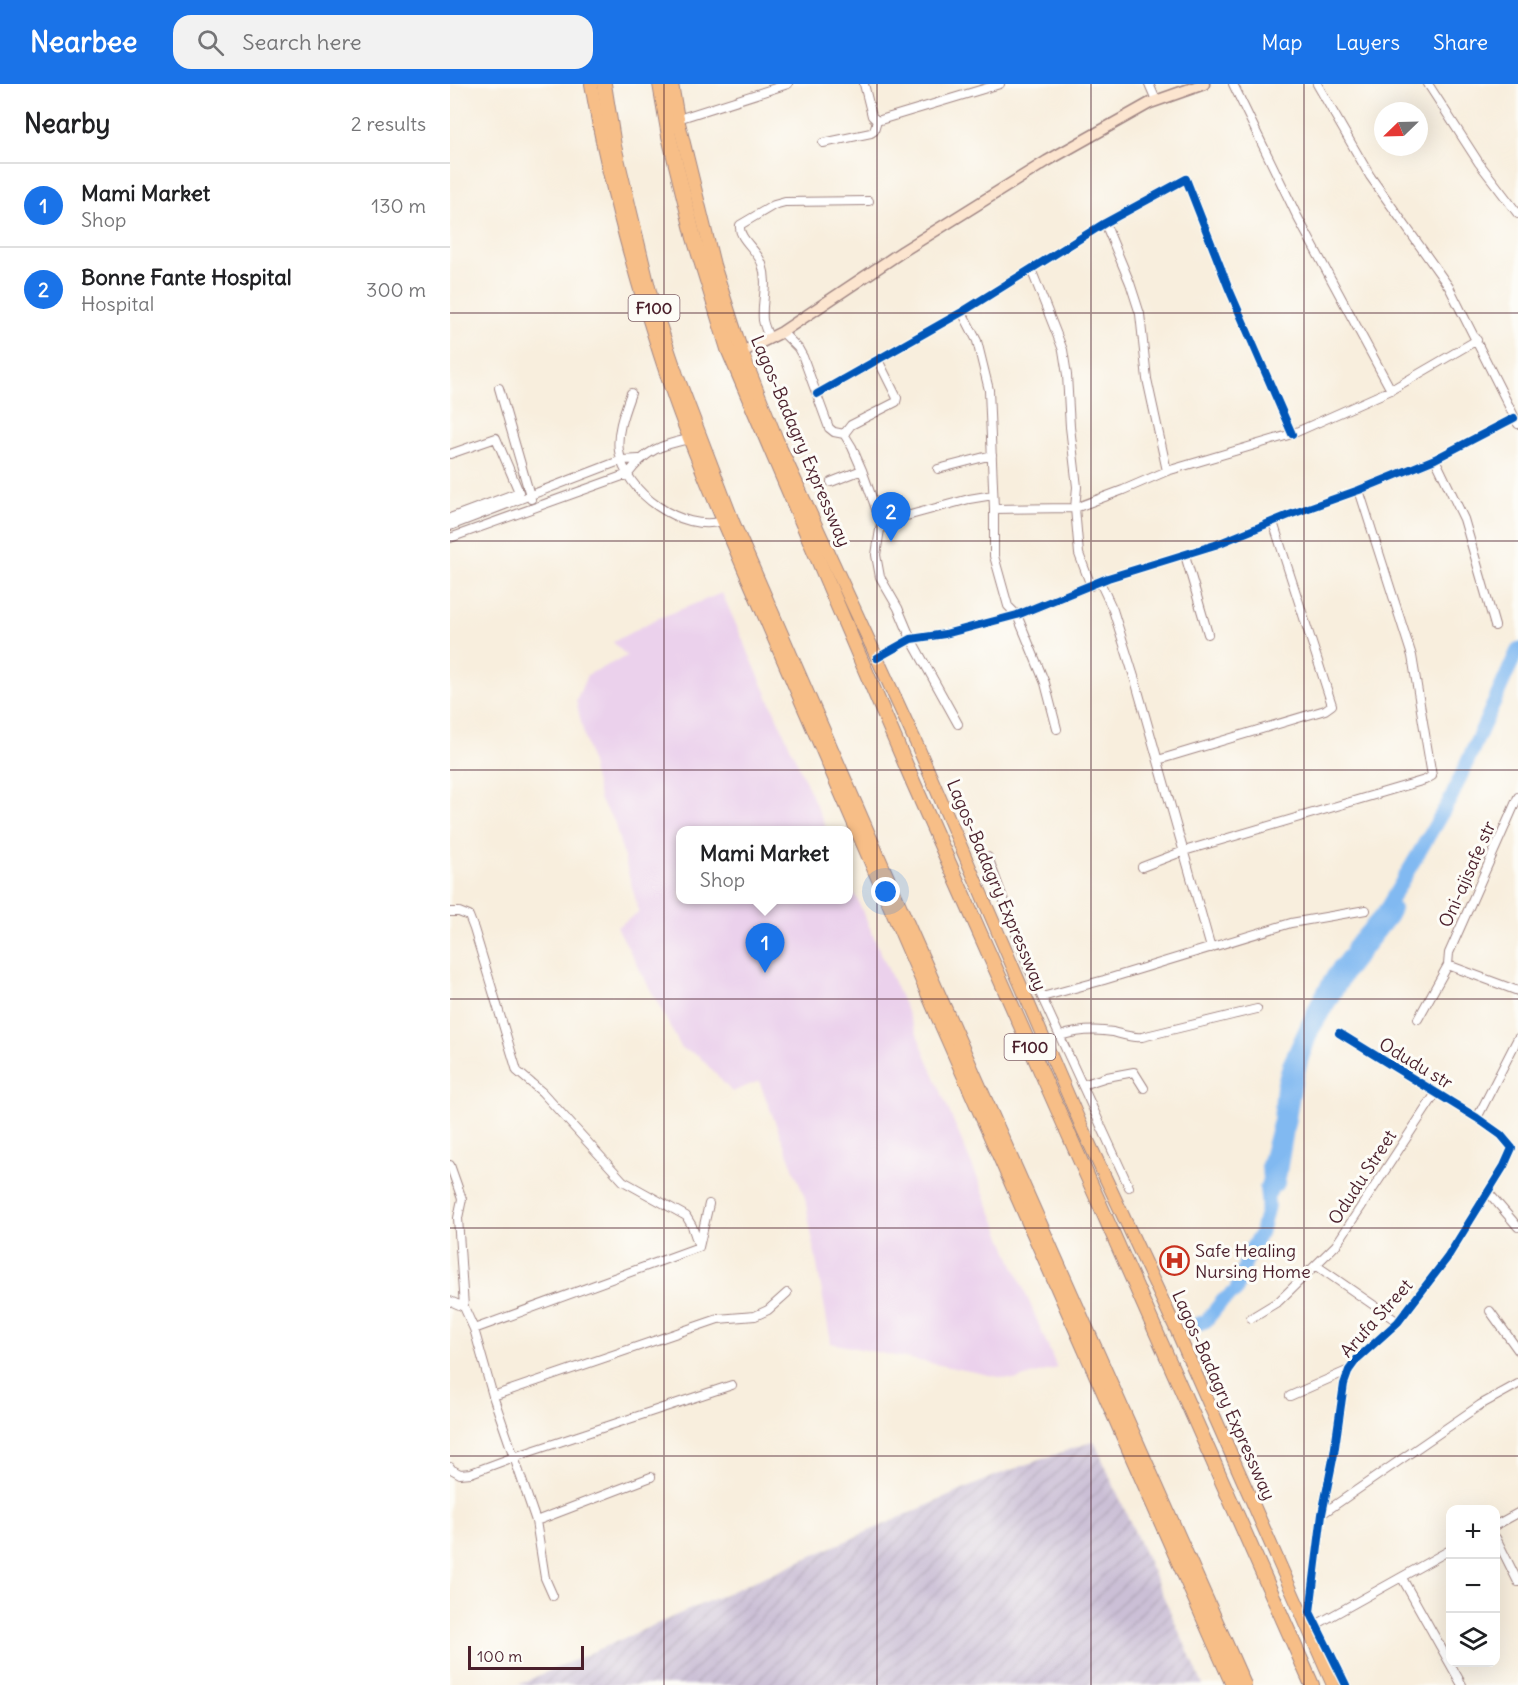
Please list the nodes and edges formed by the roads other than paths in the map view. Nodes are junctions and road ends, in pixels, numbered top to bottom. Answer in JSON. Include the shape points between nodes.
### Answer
{"nodes":[{"id":1,"x":591,"y":84,"type":"edge"},
{"id":2,"x":604,"y":84,"type":"edge"},
{"id":3,"x":660,"y":84,"type":"edge"},
{"id":4,"x":672,"y":84,"type":"edge"},
{"id":5,"x":788,"y":84,"type":"edge"},
{"id":6,"x":864,"y":84,"type":"edge"},
{"id":7,"x":1000,"y":84,"type":"edge"},
{"id":8,"x":1149,"y":84,"type":"edge"},
{"id":9,"x":1204,"y":84,"type":"edge"},
{"id":10,"x":1233,"y":84,"type":"edge"},
{"id":11,"x":1317,"y":84,"type":"edge"},
{"id":12,"x":1428,"y":84,"type":"edge"},
{"id":13,"x":1156,"y":100,"type":"junction"},
{"id":14,"x":678,"y":119,"type":"junction"},
{"id":15,"x":877,"y":121,"type":"junction"},
{"id":16,"x":823,"y":143,"type":"dead end"},
{"id":17,"x":869,"y":201,"type":"dead end"},
{"id":18,"x":1518,"y":214,"type":"edge"},
{"id":19,"x":1106,"y":223,"type":"junction"},
{"id":20,"x":1031,"y":269,"type":"junction"},
{"id":21,"x":962,"y":312,"type":"junction"},
{"id":22,"x":782,"y":332,"type":"junction"},
{"id":23,"x":769,"y":338,"type":"junction"},
{"id":24,"x":1477,"y":340,"type":"junction"},
{"id":25,"x":742,"y":352,"type":"junction"},
{"id":26,"x":878,"y":360,"type":"junction"},
{"id":27,"x":499,"y":388,"type":"dead end"},
{"id":28,"x":1391,"y":390,"type":"junction"},
{"id":29,"x":631,"y":393,"type":"dead end"},
{"id":30,"x":817,"y":394,"type":"junction"},
{"id":31,"x":753,"y":407,"type":"junction"},
{"id":32,"x":1516,"y":421,"type":"edge"},
{"id":33,"x":844,"y":434,"type":"junction"},
{"id":34,"x":1292,"y":434,"type":"junction"},
{"id":35,"x":689,"y":439,"type":"junction"},
{"id":36,"x":450,"y":454,"type":"edge"},
{"id":37,"x":992,"y":455,"type":"junction"},
{"id":38,"x":639,"y":459,"type":"junction"},
{"id":39,"x":1436,"y":459,"type":"junction"},
{"id":40,"x":622,"y":460,"type":"junction"},
{"id":41,"x":938,"y":469,"type":"dead end"},
{"id":42,"x":862,"y":470,"type":"junction"},
{"id":43,"x":1167,"y":471,"type":"junction"},
{"id":44,"x":628,"y":474,"type":"junction"},
{"id":45,"x":831,"y":482,"type":"dead end"},
{"id":46,"x":1359,"y":490,"type":"junction"},
{"id":47,"x":993,"y":495,"type":"junction"},
{"id":48,"x":530,"y":496,"type":"junction"},
{"id":49,"x":805,"y":504,"type":"junction"},
{"id":50,"x":534,"y":507,"type":"junction"},
{"id":51,"x":1075,"y":508,"type":"junction"},
{"id":52,"x":994,"y":509,"type":"junction"},
{"id":53,"x":450,"y":518,"type":"edge"},
{"id":54,"x":1273,"y":522,"type":"junction"},
{"id":55,"x":728,"y":523,"type":"junction"},
{"id":56,"x":881,"y":523,"type":"junction"},
{"id":57,"x":450,"y":526,"type":"edge"},
{"id":58,"x":450,"y":538,"type":"edge"},
{"id":59,"x":1185,"y":555,"type":"junction"},
{"id":60,"x":1100,"y":582,"type":"junction"},
{"id":61,"x":1091,"y":586,"type":"junction"},
{"id":62,"x":1017,"y":615,"type":"junction"},
{"id":63,"x":1495,"y":626,"type":"dead end"},
{"id":64,"x":1208,"y":634,"type":"dead end"},
{"id":65,"x":911,"y":639,"type":"junction"},
{"id":66,"x":877,"y":658,"type":"junction"},
{"id":67,"x":958,"y":724,"type":"dead end"},
{"id":68,"x":1057,"y":729,"type":"dead end"},
{"id":69,"x":1158,"y":760,"type":"junction"},
{"id":70,"x":1518,"y":797,"type":"edge"},
{"id":71,"x":1184,"y":851,"type":"junction"},
{"id":72,"x":988,"y":857,"type":"dead end"},
{"id":73,"x":1142,"y":867,"type":"dead end"},
{"id":74,"x":1366,"y":910,"type":"dead end"},
{"id":75,"x":450,"y":912,"type":"edge"},
{"id":76,"x":1211,"y":948,"type":"junction"},
{"id":77,"x":1448,"y":965,"type":"junction"},
{"id":78,"x":1518,"y":991,"type":"edge"},
{"id":79,"x":1042,"y":997,"type":"junction"},
{"id":80,"x":1257,"y":1009,"type":"dead end"},
{"id":81,"x":1418,"y":1018,"type":"dead end"},
{"id":82,"x":1339,"y":1033,"type":"dead end"},
{"id":83,"x":1060,"y":1036,"type":"junction"},
{"id":84,"x":1518,"y":1038,"type":"edge"},
{"id":85,"x":1082,"y":1085,"type":"junction"},
{"id":86,"x":1144,"y":1088,"type":"dead end"},
{"id":87,"x":1437,"y":1093,"type":"junction"},
{"id":88,"x":1477,"y":1118,"type":"junction"},
{"id":89,"x":1515,"y":1146,"type":"edge"},
{"id":90,"x":450,"y":1165,"type":"edge"},
{"id":91,"x":1129,"y":1187,"type":"dead end"},
{"id":92,"x":1488,"y":1192,"type":"junction"},
{"id":93,"x":709,"y":1204,"type":"dead end"},
{"id":94,"x":1518,"y":1227,"type":"edge"},
{"id":95,"x":699,"y":1247,"type":"junction"},
{"id":96,"x":1317,"y":1266,"type":"junction"},
{"id":97,"x":787,"y":1293,"type":"dead end"},
{"id":98,"x":450,"y":1300,"type":"edge"},
{"id":99,"x":464,"y":1307,"type":"junction"},
{"id":100,"x":1490,"y":1311,"type":"dead end"},
{"id":101,"x":1251,"y":1318,"type":"dead end"},
{"id":102,"x":1398,"y":1322,"type":"junction"},
{"id":103,"x":474,"y":1329,"type":"junction"},
{"id":104,"x":1518,"y":1350,"type":"edge"},
{"id":105,"x":1349,"y":1370,"type":"junction"},
{"id":106,"x":1518,"y":1384,"type":"edge"},
{"id":107,"x":732,"y":1385,"type":"dead end"},
{"id":108,"x":493,"y":1396,"type":"junction"},
{"id":109,"x":1290,"y":1396,"type":"dead end"},
{"id":110,"x":514,"y":1457,"type":"junction"},
{"id":111,"x":450,"y":1467,"type":"edge"},
{"id":112,"x":651,"y":1477,"type":"dead end"},
{"id":113,"x":1518,"y":1513,"type":"edge"},
{"id":114,"x":1322,"y":1514,"type":"junction"},
{"id":115,"x":536,"y":1521,"type":"junction"},
{"id":116,"x":1500,"y":1523,"type":"edge"},
{"id":117,"x":1500,"y":1546,"type":"edge"},
{"id":118,"x":1446,"y":1552,"type":"edge"},
{"id":119,"x":1402,"y":1578,"type":"junction"},
{"id":120,"x":1518,"y":1582,"type":"edge"},
{"id":121,"x":553,"y":1596,"type":"dead end"},
{"id":122,"x":1312,"y":1627,"type":"junction"},
{"id":123,"x":1232,"y":1685,"type":"edge"},
{"id":124,"x":1244,"y":1685,"type":"edge"},
{"id":125,"x":1312,"y":1685,"type":"edge"},
{"id":126,"x":1333,"y":1685,"type":"edge"},
{"id":127,"x":1347,"y":1685,"type":"edge"},
{"id":128,"x":1461,"y":1685,"type":"edge"}],
"edges":[{"from":1,"to":35,"type":"main road","via":[[613,189],[641,293]]},
{"from":2,"to":55,"type":"highway","number":"F100","via":[[614,146],[652,304]]},
{"from":3,"to":31,"type":"highway","name":"Lagos-Badagry Expressway","number":"F100","via":[[694,238],[728,349]]},
{"from":4,"to":14,"type":"main road","name":"Lagos-Badagry Expressway"},
{"from":5,"to":14,"type":"street"},
{"from":6,"to":15,"type":"street","via":[[872,116]]},
{"from":7,"to":15,"type":"street"},
{"from":8,"to":13,"type":"street"},
{"from":9,"to":13,"type":"street"},
{"from":10,"to":28,"type":"street","via":[[1298,218]]},
{"from":11,"to":24,"type":"street","via":[[1370,176],[1449,287]]},
{"from":12,"to":18,"type":"street","via":[[1479,163]]},
{"from":13,"to":22,"type":"street","via":[[968,210]]},
{"from":14,"to":25,"type":"main road","name":"Lagos-Badagry Expressway","via":[[714,265]]},
{"from":15,"to":16,"type":"street","via":[[871,133]]},
{"from":17,"to":23,"type":"street","via":[[785,202],[740,225],[743,239],[752,245],[761,262],[766,281],[763,322]]},
{"from":19,"to":20,"type":"street"},
{"from":19,"to":34,"type":"street","via":[[1183,180],[1188,181],[1229,289]]},
{"from":19,"to":43,"type":"street","via":[[1140,314],[1147,379]]},
{"from":20,"to":21,"type":"street"},
{"from":20,"to":51,"type":"street","via":[[1063,350],[1077,487]]},
{"from":21,"to":26,"type":"street"},
{"from":21,"to":37,"type":"street","via":[[977,341],[984,367],[991,408]]},
{"from":22,"to":23,"type":"street"},
{"from":22,"to":30,"type":"street","via":[[798,348]]},
{"from":23,"to":25,"type":"street"},
{"from":24,"to":28,"type":"street"},
{"from":24,"to":32,"type":"street"},
{"from":25,"to":49,"type":"main road","name":"Lagos-Badagry Expressway"},
{"from":26,"to":30,"type":"street"},
{"from":26,"to":33,"type":"street","via":[[896,402],[851,425]]},
{"from":27,"to":48,"type":"street"},
{"from":28,"to":34,"type":"street"},
{"from":29,"to":40,"type":"street","via":[[620,430]]},
{"from":30,"to":33,"type":"street","via":[[829,428]]},
{"from":31,"to":49,"type":"highway","via":[[789,481]]},
{"from":31,"to":125,"type":"highway","name":"Lagos-Badagry Expressway","number":"F100","via":[[914,784]]},
{"from":32,"to":39,"type":"street"},
{"from":33,"to":42,"type":"street"},
{"from":34,"to":43,"type":"street"},
{"from":35,"to":38,"type":"street","via":[[661,446]]},
{"from":35,"to":55,"type":"main road"},
{"from":36,"to":53,"type":"street","via":[[496,438],[519,492]]},
{"from":37,"to":41,"type":"street"},
{"from":37,"to":47,"type":"street"},
{"from":38,"to":40,"type":"street"},
{"from":38,"to":44,"type":"street"},
{"from":39,"to":46,"type":"street"},
{"from":39,"to":63,"type":"street","via":[[1464,519]]},
{"from":40,"to":44,"type":"street"},
{"from":40,"to":48,"type":"street"},
{"from":42,"to":45,"type":"street"},
{"from":42,"to":56,"type":"street"},
{"from":43,"to":51,"type":"street"},
{"from":44,"to":50,"type":"street"},
{"from":44,"to":55,"type":"street","via":[[649,500],[679,518]]},
{"from":46,"to":54,"type":"street"},
{"from":46,"to":71,"type":"street","via":[[1412,656],[1432,776]]},
{"from":47,"to":52,"type":"street"},
{"from":47,"to":56,"type":"street"},
{"from":48,"to":50,"type":"street"},
{"from":48,"to":57,"type":"street"},
{"from":49,"to":66,"type":"main road","name":"Lagos-Badagry Expressway"},
{"from":50,"to":58,"type":"street"},
{"from":51,"to":52,"type":"street"},
{"from":51,"to":61,"type":"street","via":[[1079,554]]},
{"from":52,"to":62,"type":"street","via":[[994,556],[1008,606]]},
{"from":54,"to":59,"type":"street"},
{"from":54,"to":69,"type":"street","via":[[1332,705]]},
{"from":55,"to":123,"type":"main road","via":[[939,1021]]},
{"from":55,"to":124,"type":"highway","number":"F100"},
{"from":56,"to":65,"type":"street","via":[[877,568]]},
{"from":59,"to":60,"type":"street"},
{"from":59,"to":64,"type":"street"},
{"from":60,"to":61,"type":"street"},
{"from":60,"to":69,"type":"street","via":[[1113,610]]},
{"from":61,"to":62,"type":"street"},
{"from":62,"to":65,"type":"street"},
{"from":62,"to":68,"type":"street","via":[[1045,682]]},
{"from":65,"to":66,"type":"street"},
{"from":65,"to":67,"type":"street"},
{"from":66,"to":122,"type":"main road","name":"Lagos-Badagry Expressway","via":[[1084,1131]]},
{"from":69,"to":71,"type":"street"},
{"from":70,"to":77,"type":"street","name":"Oni-ajisafe str","via":[[1449,953]]},
{"from":71,"to":73,"type":"street"},
{"from":71,"to":76,"type":"street"},
{"from":72,"to":79,"type":"street"},
{"from":74,"to":76,"type":"street","via":[[1292,923]]},
{"from":75,"to":95,"type":"street","via":[[468,916],[474,929],[517,1071],[542,1092],[623,1181],[686,1216]]},
{"from":76,"to":79,"type":"street"},
{"from":77,"to":78,"type":"street"},
{"from":77,"to":81,"type":"street","name":"Oni-ajisafe str"},
{"from":79,"to":83,"type":"street"},
{"from":80,"to":83,"type":"street","via":[[1142,1037],[1095,1030]]},
{"from":82,"to":87,"type":"street","name":"Odudu str"},
{"from":83,"to":85,"type":"street"},
{"from":84,"to":88,"type":"street"},
{"from":85,"to":86,"type":"street","via":[[1134,1072]]},
{"from":85,"to":91,"type":"street"},
{"from":87,"to":88,"type":"street","name":"Odudu str"},
{"from":87,"to":96,"type":"street","name":"Odudu Street","via":[[1336,1245]]},
{"from":88,"to":89,"type":"street","name":"Arufa Street"},
{"from":89,"to":92,"type":"street","name":"Arufa Street"},
{"from":90,"to":99,"type":"street","via":[[462,1199],[458,1218]]},
{"from":92,"to":94,"type":"street"},
{"from":92,"to":102,"type":"street","name":"Arufa Street","via":[[1447,1258]]},
{"from":93,"to":95,"type":"street"},
{"from":95,"to":103,"type":"street"},
{"from":96,"to":101,"type":"street","name":"Odudu Street","via":[[1279,1301]]},
{"from":96,"to":102,"type":"street"},
{"from":97,"to":108,"type":"street","via":[[755,1316],[718,1319]]},
{"from":98,"to":99,"type":"street"},
{"from":99,"to":103,"type":"street"},
{"from":100,"to":104,"type":"street"},
{"from":102,"to":105,"type":"street","name":"Arufa Street"},
{"from":103,"to":108,"type":"street"},
{"from":105,"to":109,"type":"street"},
{"from":105,"to":114,"type":"street","name":"Arufa Street"},
{"from":106,"to":114,"type":"street","via":[[1480,1405]]},
{"from":107,"to":110,"type":"street"},
{"from":108,"to":110,"type":"street"},
{"from":110,"to":111,"type":"street","via":[[471,1473],[460,1474]]},
{"from":110,"to":115,"type":"street"},
{"from":112,"to":115,"type":"street"},
{"from":113,"to":116,"type":"street"},
{"from":114,"to":122,"type":"street","name":"Arufa Street","via":[[1310,1612]]},
{"from":115,"to":121,"type":"street","via":[[545,1578]]},
{"from":117,"to":120,"type":"street"},
{"from":118,"to":119,"type":"street"},
{"from":119,"to":122,"type":"street"},
{"from":119,"to":128,"type":"street"},
{"from":122,"to":126,"type":"main road","name":"Lagos-Badagry Expressway"},
{"from":122,"to":127,"type":"street"}]}
